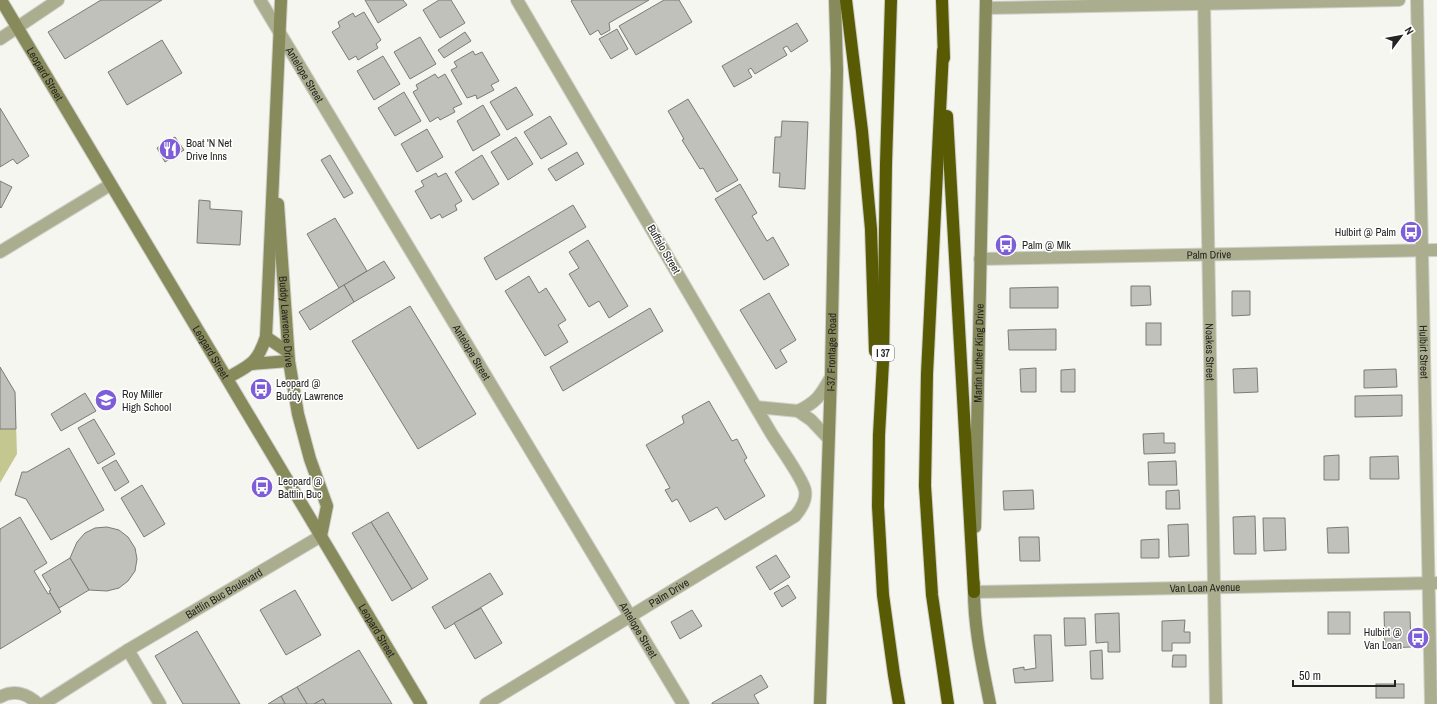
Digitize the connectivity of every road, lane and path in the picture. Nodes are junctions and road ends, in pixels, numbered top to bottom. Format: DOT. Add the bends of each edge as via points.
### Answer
graph roads {
  1 [pos="1,0"];
  2 [pos="58,0"];
  3 [pos="260,0"];
  4 [pos="281,0"];
  5 [pos="517,0"];
  6 [pos="835,0"];
  7 [pos="846,0"];
  8 [pos="891,0"];
  9 [pos="942,0"];
  10 [pos="1399,0"];
  11 [pos="1417,0"];
  12 [pos="1204,2"];
  13 [pos="986,4"];
  14 [pos="17,27"];
  15 [pos="279,31"];
  16 [pos="0,39"];
  17 [pos="943,51"];
  18 [pos="275,149"];
  19 [pos="110,185"];
  20 [pos="1422,250"];
  21 [pos="1437,250"];
  22 [pos="0,252"];
  23 [pos="1208,255"];
  24 [pos="980,259"];
  25 [pos="266,337"];
  26 [pos="288,357"];
  27 [pos="252,364"];
  28 [pos="831,377"];
  29 [pos="227,378"];
  30 [pos="756,407"];
  31 [pos="798,411"];
  32 [pos="879,435"];
  33 [pos="828,438"];
  34 [pos="805,500"];
  35 [pos="321,536"];
  36 [pos="1433,583"];
  37 [pos="1214,588"];
  38 [pos="974,592"];
  39 [pos="631,617"];
  40 [pos="128,650"];
  41 [pos="0,696"];
  42 [pos="38,704"];
  43 [pos="43,704"];
  44 [pos="160,704"];
  45 [pos="421,704"];
  46 [pos="486,704"];
  47 [pos="683,704"];
  48 [pos="820,704"];
  49 [pos="899,704"];
  50 [pos="948,704"];
  51 [pos="990,704"];
  52 [pos="1216,704"];
  53 [pos="1432,704"];
  1 -- 14 [label="main road, Leopard Street"];
  2 -- 14 [label="street"];
  3 -- 15 [label="street, Antelope Street"];
  4 -- 15 [label="main road, Buddy Lawrence Drive"];
  5 -- 30 [label="street, Buffalo Street"];
  6 -- 28 [label="main road, I-37 Frontage Road" via="837,70"];
  7 -- 32 [label="highway" via="871,229"];
  8 -- 32 [label="highway, I 37"];
  9 -- 17 [label="highway"];
  10 -- 12 [label="street"];
  11 -- 20 [label="street, Hulbirt Street"];
  12 -- 13 [label="street"];
  12 -- 23 [label="street, Noakes Street"];
  13 -- 24 [label="main road, Martin Luther King Drive"];
  14 -- 16 [label="street"];
  14 -- 19 [label="main road, Leopard Street"];
  15 -- 18 [label="main road, Buddy Lawrence Drive"];
  15 -- 39 [label="street, Antelope Street"];
  17 -- 38 [label="highway"];
  17 -- 50 [label="highway" via="927,374 925,486 932,595"];
  18 -- 25 [label="main road, Buddy Lawrence Drive"];
  18 -- 26 [label="main road, Buddy Lawrence Drive"];
  19 -- 22 [label="street"];
  19 -- 29 [label="main road, Leopard Street"];
  20 -- 21 [label="street, Palm Drive"];
  20 -- 23 [label="street, Palm Drive"];
  20 -- 36 [label="street, Hulbirt Street"];
  23 -- 24 [label="street, Palm Drive"];
  23 -- 37 [label="street, Noakes Street"];
  24 -- 38 [label="main road, Martin Luther King Drive"];
  25 -- 26 [label="main road"];
  25 -- 27 [label="main road, Buddy Lawrence Drive" via="261,352"];
  26 -- 27 [label="main road"];
  26 -- 35 [label="main road, Buddy Lawrence Drive" via="298,414 310,459 328,506"];
  27 -- 29 [label="main road, Buddy Lawrence Drive"];
  28 -- 31 [label="street" via="820,396"];
  28 -- 33 [label="main road, I-37 Frontage Road"];
  29 -- 35 [label="main road, Leopard Street"];
  30 -- 31 [label="street"];
  30 -- 34 [label="street, Buffalo Street" via="800,480 805,491"];
  31 -- 33 [label="street" via="811,420"];
  32 -- 49 [label="highway, I 37" via="878,506 883,595"];
  33 -- 48 [label="main road, I-37 Frontage Road"];
  34 -- 39 [label="street, Palm Drive" via="795,516"];
  35 -- 40 [label="street, Battlin Buc Boulevard"];
  35 -- 45 [label="main road, Leopard Street"];
  36 -- 37 [label="street, Van Loan Avenue"];
  36 -- 53 [label="street, Hulbirt Street"];
  37 -- 38 [label="street, Van Loan Avenue"];
  37 -- 52 [label="street, Noakes Street"];
  38 -- 51 [label="main road, Martin Luther King Drive" via="977,635"];
  39 -- 46 [label="street, Palm Drive"];
  39 -- 47 [label="street, Antelope Street"];
  40 -- 43 [label="street, Battlin Buc Boulevard"];
  40 -- 44 [label="street"];
  41 -- 42 [label="street" via="24,694"];
}
